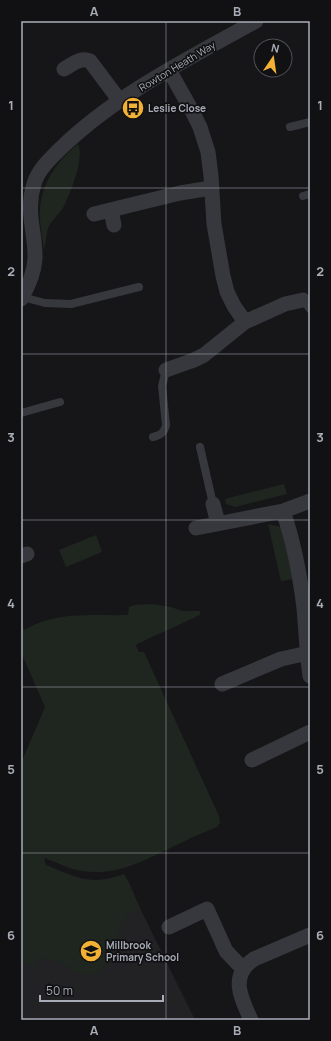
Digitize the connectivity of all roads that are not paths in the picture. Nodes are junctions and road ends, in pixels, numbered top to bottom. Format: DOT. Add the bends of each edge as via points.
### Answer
graph roads {
  1 [pos="256,21"];
  2 [pos="64,69"];
  3 [pos="169,70"];
  4 [pos="120,101"];
  5 [pos="310,122"];
  6 [pos="290,127"];
  7 [pos="211,188"];
  8 [pos="111,210"];
  9 [pos="94,214"];
  10 [pos="114,225"];
  11 [pos="139,287"];
  12 [pos="22,298"];
  13 [pos="307,304"];
  14 [pos="245,322"];
  15 [pos="166,370"];
  16 [pos="60,402"];
  17 [pos="21,413"];
  18 [pos="153,437"];
  19 [pos="200,447"];
  20 [pos="310,501"];
  21 [pos="213,504"];
  22 [pos="283,511"];
  23 [pos="218,524"];
  24 [pos="196,528"];
  25 [pos="308,653"];
  26 [pos="310,676"];
  27 [pos="222,684"];
  28 [pos="310,732"];
  29 [pos="252,760"];
  30 [pos="169,927"];
  31 [pos="310,935"];
  32 [pos="243,969"];
  33 [pos="251,1020"];
  1 -- 3 [label="street, Rowton Heath Way"];
  2 -- 4 [label="street" via="80,60 90,61"];
  3 -- 4 [label="street, Rowton Heath Way"];
  3 -- 7 [label="street" via="200,127 208,152"];
  4 -- 12 [label="street, Rowton Heath Way" via="68,142 37,176 30,210 35,261"];
  5 -- 6 [label="lane"];
  7 -- 8 [label="street"];
  7 -- 14 [label="street" via="214,224 227,292"];
  8 -- 9 [label="street"];
  8 -- 10 [label="street"];
  11 -- 12 [label="lane" via="71,304 45,303"];
  13 -- 14 [label="street" via="285,304"];
  14 -- 15 [label="street" via="204,355"];
  15 -- 18 [label="lane" via="162,386 166,425 161,434"];
  16 -- 17 [label="lane"];
  19 -- 21 [label="lane"];
  20 -- 22 [label="street"];
  21 -- 23 [label="street"];
  22 -- 23 [label="street"];
  22 -- 25 [label="street" via="299,572"];
  23 -- 24 [label="street"];
  25 -- 26 [label="street"];
  25 -- 27 [label="street" via="281,659"];
  28 -- 29 [label="street"];
  30 -- 32 [label="street" via="207,909 226,952"];
  31 -- 32 [label="street" via="254,959"];
  32 -- 33 [label="street" via="239,982 240,994"];
}
